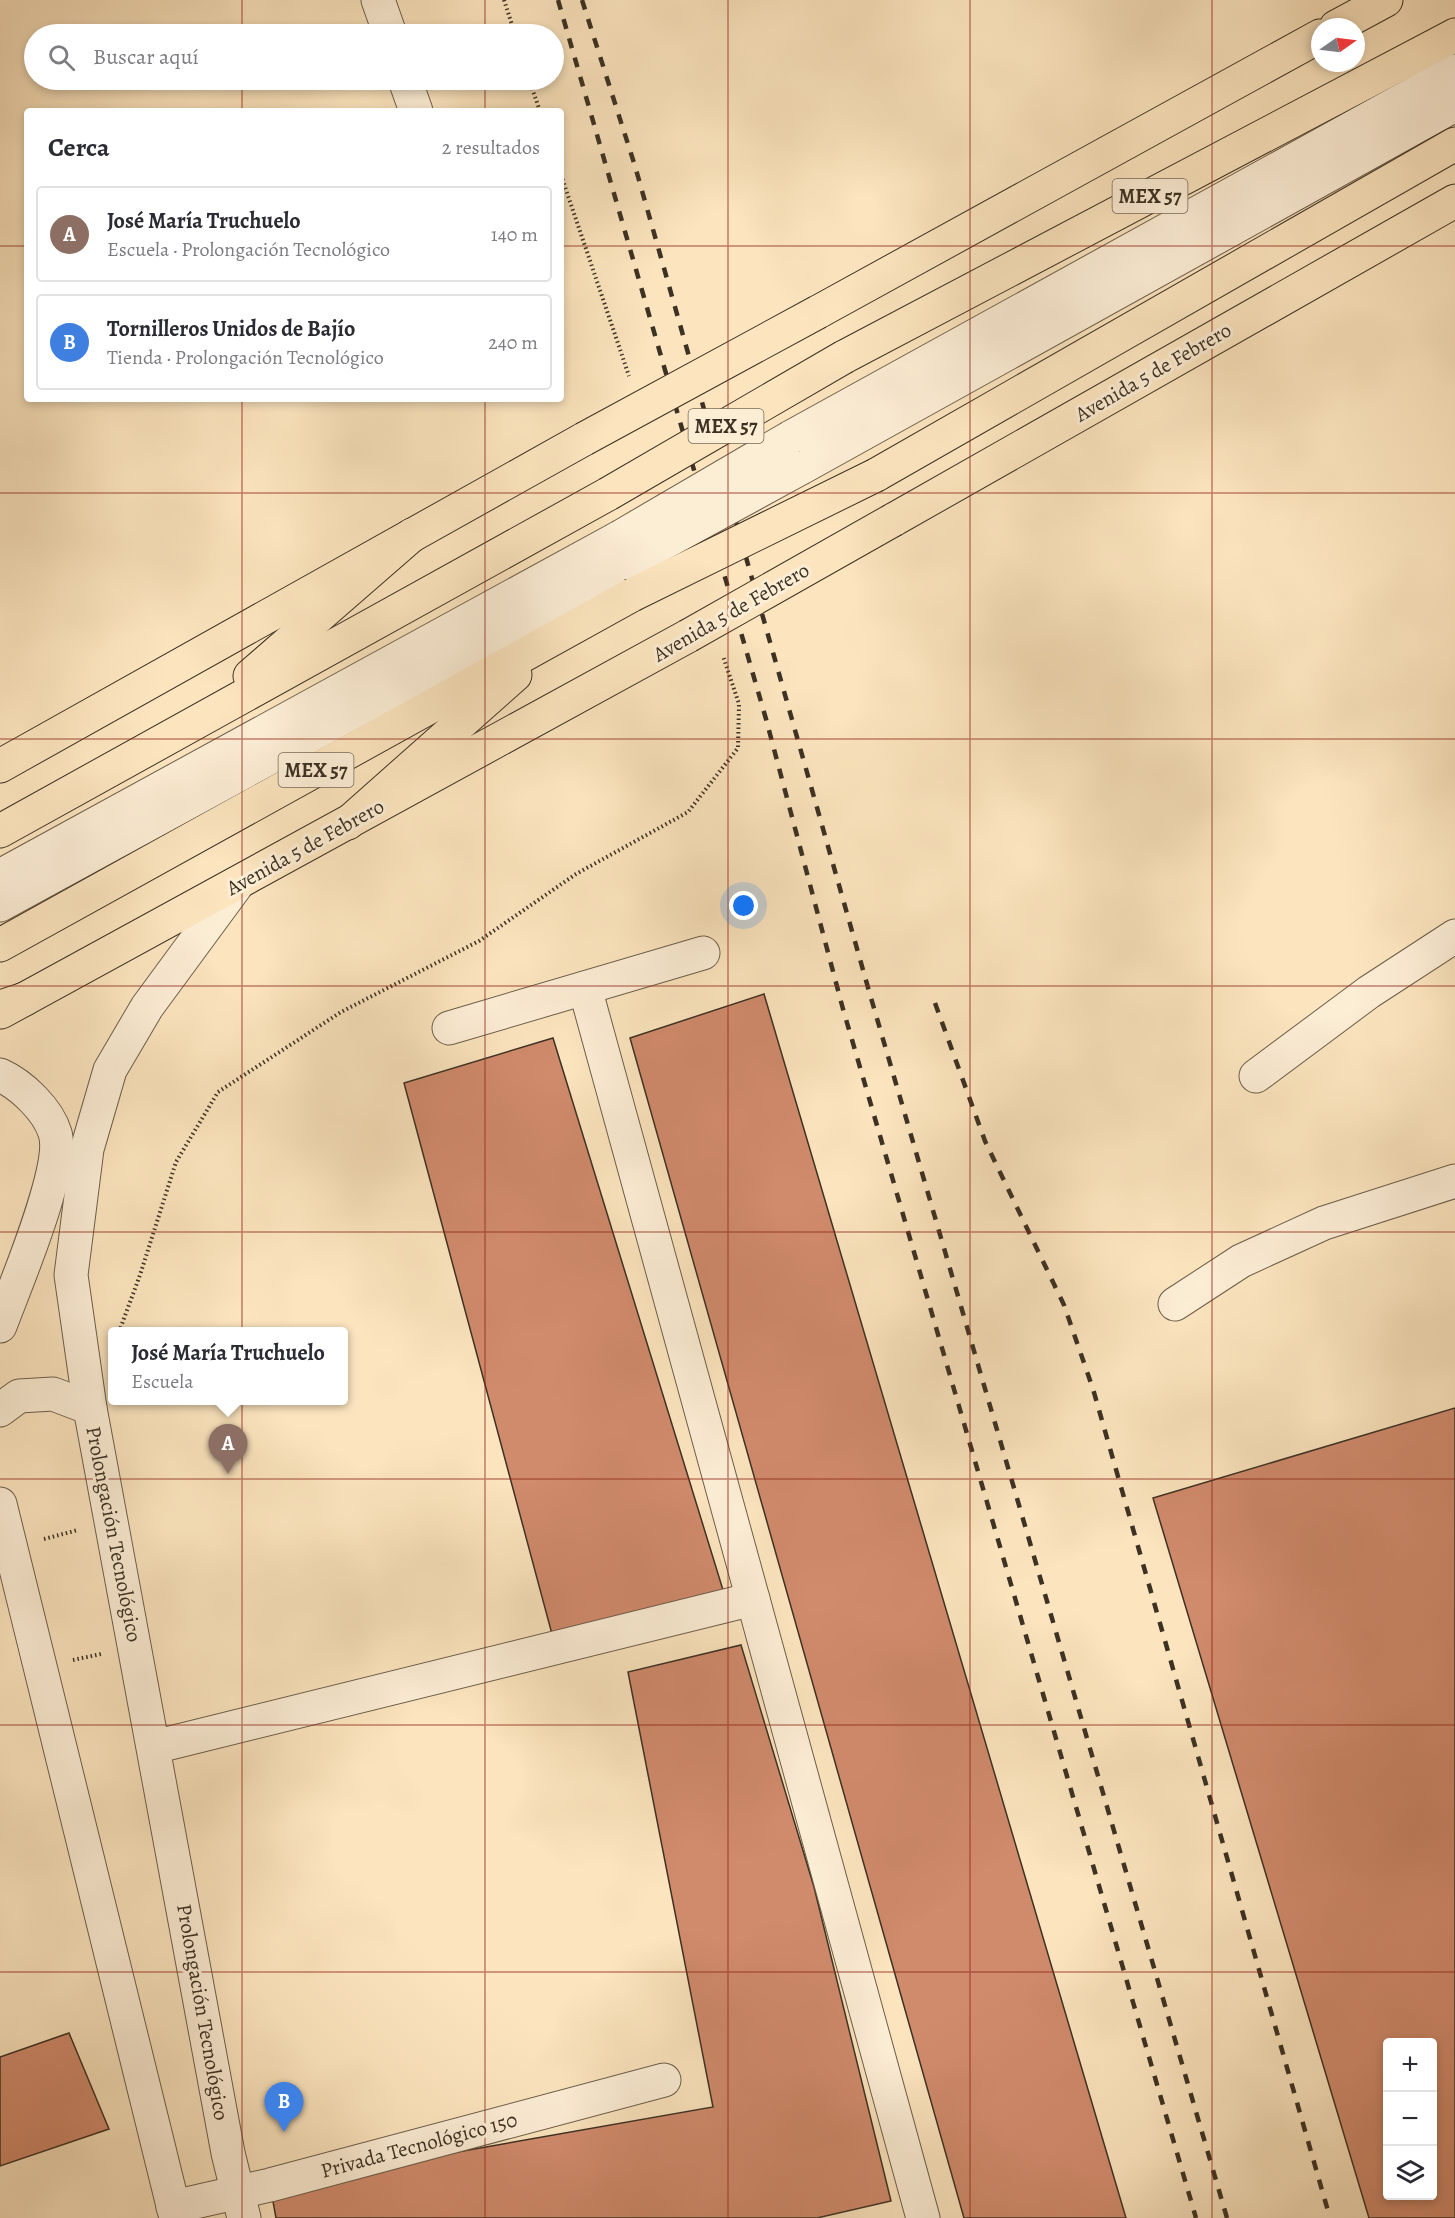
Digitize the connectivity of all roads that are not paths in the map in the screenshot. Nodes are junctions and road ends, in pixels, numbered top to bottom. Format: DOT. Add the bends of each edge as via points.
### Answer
graph roads {
  1 [pos="378,0"];
  2 [pos="1386,0"];
  3 [pos="1353,18"];
  4 [pos="386,24"];
  5 [pos="1455,35"];
  6 [pos="1311,41"];
  7 [pos="1455,71"];
  8 [pos="409,90"];
  9 [pos="1455,105"];
  10 [pos="415,108"];
  11 [pos="1455,144"];
  12 [pos="1455,201"];
  13 [pos="412,536"];
  14 [pos="626,565"];
  15 [pos="559,635"];
  16 [pos="200,720"];
  17 [pos="0,766"];
  18 [pos="348,824"];
  19 [pos="0,831"];
  20 [pos="0,876"];
  21 [pos="236,885"];
  22 [pos="0,905"];
  23 [pos="1455,936"];
  24 [pos="0,945"];
  25 [pos="703,953"];
  26 [pos="585,988"];
  27 [pos="8,1006"];
  28 [pos="449,1028"];
  29 [pos="0,1075"];
  30 [pos="1256,1076"];
  31 [pos="1455,1181"];
  32 [pos="1175,1304"];
  33 [pos="0,1326"];
  34 [pos="90,1408"];
  35 [pos="0,1410"];
  36 [pos="0,1504"];
  37 [pos="753,1599"];
  38 [pos="154,1747"];
  39 [pos="664,2080"];
  40 [pos="241,2205"];
  41 [pos="174,2213"];
  42 [pos="922,2218"];
  1 -- 4 [label="street"];
  2 -- 3 [label="main road"];
  5 -- 16 [label="main road, MEX 57, bridge" via="855,352"];
  6 -- 13 [label="main road, bridge"];
  7 -- 14 [label="street, bridge" via="791,437"];
  8 -- 10 [label="street"];
  9 -- 14 [label="street, bridge"];
  11 -- 14 [label="main road, MEX 57, bridge" via="876,475"];
  12 -- 18 [label="main road, Avenida 5 de Febrero, bridge" via="644,661"];
  13 -- 16 [label="main road"];
  13 -- 17 [label="main road"];
  14 -- 15 [label="main road, MEX 57"];
  14 -- 20 [label="street"];
  14 -- 22 [label="street"];
  15 -- 18 [label="main road"];
  15 -- 24 [label="main road, MEX 57"];
  16 -- 19 [label="main road, MEX 57"];
  18 -- 21 [label="main road, Avenida 5 de Febrero"];
  21 -- 27 [label="main road, Avenida 5 de Febrero"];
  21 -- 34 [label="street, Prolongación Tecnológico" via="147,1006 110,1070 87,1149 71,1275"];
  23 -- 30 [label="street" via="1369,992"];
  25 -- 26 [label="street"];
  26 -- 28 [label="street"];
  26 -- 37 [label="street"];
  29 -- 33 [label="street" via="40,1105 56,1135 51,1185"];
  31 -- 32 [label="street" via="1324,1223 1240,1262"];
  34 -- 35 [label="street" via="53,1394 19,1396"];
  34 -- 38 [label="street, Prolongación Tecnológico"];
  36 -- 41 [label="street"];
  37 -- 38 [label="street"];
  37 -- 42 [label="street"];
  38 -- 40 [label="street, Prolongación Tecnológico" via="228,2153"];
  39 -- 40 [label="street, Privada Tecnológico 150"];
  40 -- 41 [label="street, Privada Tecnológico 150"];
}
